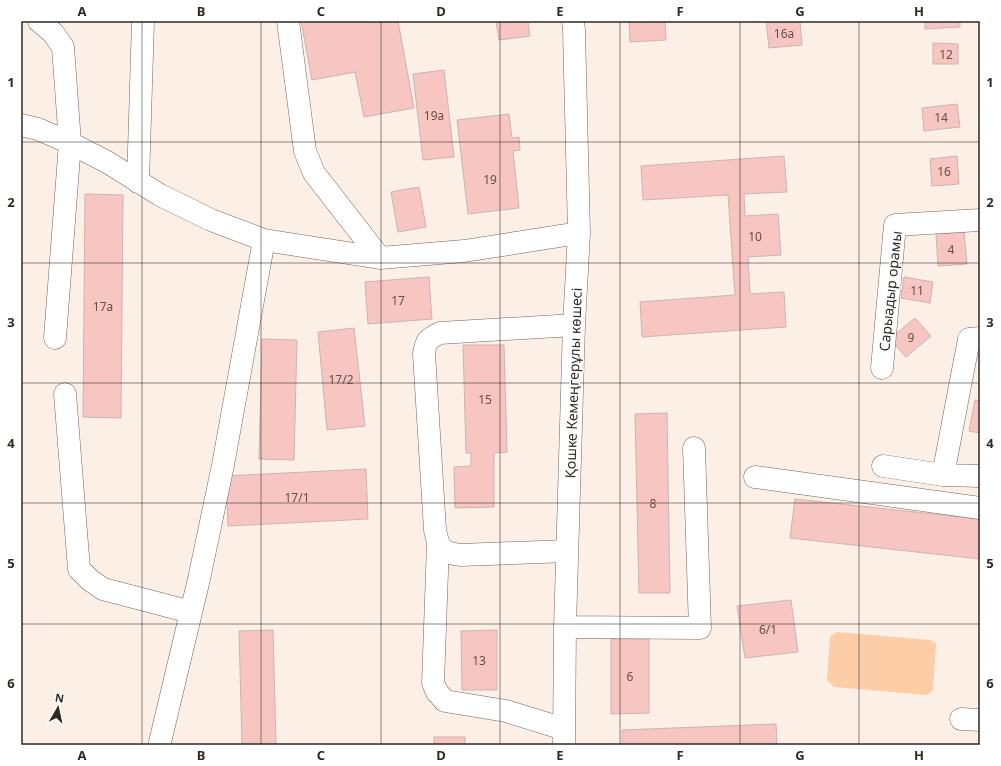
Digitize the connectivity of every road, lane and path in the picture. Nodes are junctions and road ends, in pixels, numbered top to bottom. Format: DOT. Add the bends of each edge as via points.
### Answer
graph roads {
  1 [pos="39,21"];
  2 [pos="143,21"];
  3 [pos="288,21"];
  4 [pos="573,21"];
  5 [pos="21,125"];
  6 [pos="70,143"];
  7 [pos="138,182"];
  8 [pos="980,220"];
  9 [pos="579,233"];
  10 [pos="264,240"];
  11 [pos="380,258"];
  12 [pos="574,325"];
  13 [pos="55,338"];
  14 [pos="980,338"];
  15 [pos="882,368"];
  16 [pos="65,394"];
  17 [pos="694,448"];
  18 [pos="883,466"];
  19 [pos="944,475"];
  20 [pos="980,476"];
  21 [pos="755,477"];
  22 [pos="980,508"];
  23 [pos="438,544"];
  24 [pos="567,551"];
  25 [pos="191,612"];
  26 [pos="565,627"];
  27 [pos="564,737"];
  28 [pos="160,742"];
  1 -- 6 [label="street" via="53,33 63,47"];
  2 -- 7 [label="street"];
  3 -- 11 [label="street" via="305,151 314,173"];
  4 -- 9 [label="street, Қошке Кемеңгерұлы көшесі"];
  5 -- 6 [label="street" via="38,129"];
  6 -- 7 [label="street"];
  6 -- 13 [label="street"];
  7 -- 10 [label="street" via="211,220"];
  8 -- 15 [label="street, Сарыадыр орамы" via="895,225"];
  9 -- 11 [label="street" via="464,251"];
  9 -- 12 [label="street, Қошке Кемеңгерұлы көшесі"];
  10 -- 11 [label="street"];
  10 -- 25 [label="street" via="223,464"];
  12 -- 23 [label="street" via="440,334 426,342 424,361"];
  12 -- 24 [label="street, Қошке Кемеңгерұлы көшесі"];
  14 -- 19 [label="street" via="970,339"];
  16 -- 25 [label="street" via="79,569 103,589"];
  17 -- 26 [label="street" via="700,628"];
  18 -- 19 [label="street"];
  19 -- 20 [label="street"];
  21 -- 22 [label="street"];
  23 -- 24 [label="street" via="447,553 460,555"];
  23 -- 27 [label="street" via="433,682 437,692 445,701 506,711"];
  24 -- 26 [label="street, Қошке Кемеңгерұлы көшесі"];
  25 -- 28 [label="street"];
  26 -- 27 [label="street, Қошке Кемеңгерұлы көшесі"];
}
